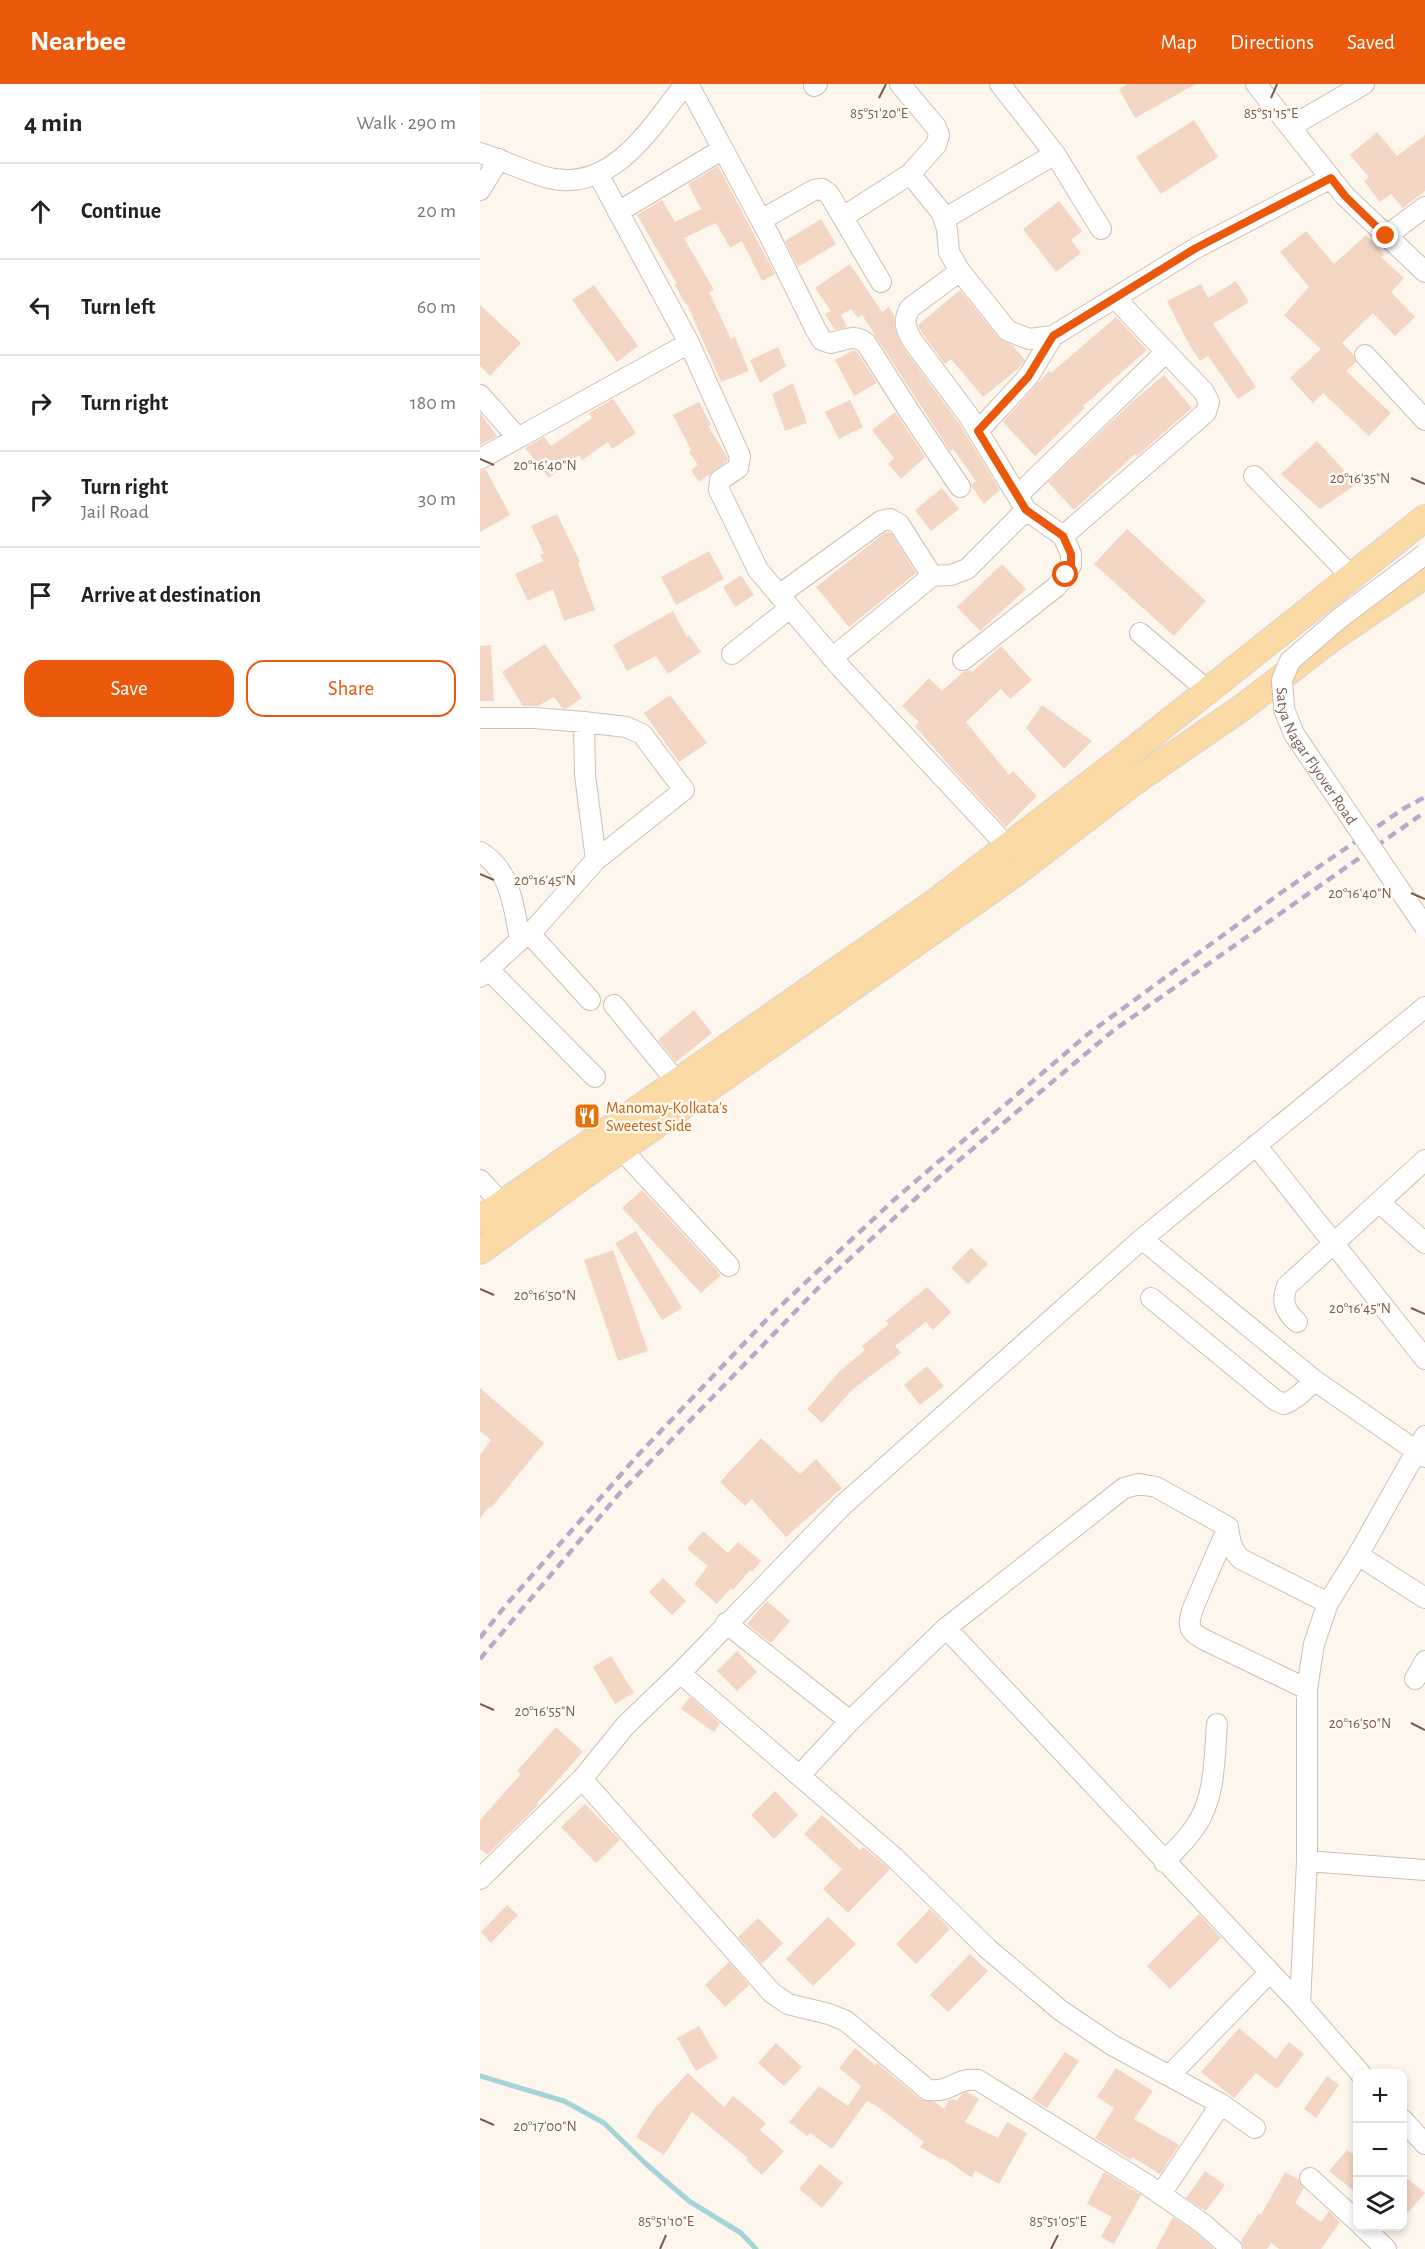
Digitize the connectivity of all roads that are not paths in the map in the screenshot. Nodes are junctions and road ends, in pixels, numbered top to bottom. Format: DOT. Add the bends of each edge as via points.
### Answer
graph roads {
  1 [pos="686,84"];
  2 [pos="900,84"];
  3 [pos="1000,84"];
  4 [pos="1256,84"];
  5 [pos="1364,84"];
  6 [pos="1290,127"];
  7 [pos="723,149"];
  8 [pos="480,153"];
  9 [pos="1055,154"];
  10 [pos="499,159"];
  11 [pos="598,174"];
  12 [pos="910,174"];
  13 [pos="1331,178"];
  14 [pos="480,190"];
  15 [pos="1425,207"];
  16 [pos="618,212"];
  17 [pos="843,217"];
  18 [pos="944,219"];
  19 [pos="761,220"];
  20 [pos="1101,229"];
  21 [pos="1386,236"];
  22 [pos="960,271"];
  23 [pos="1425,272"];
  24 [pos="881,282"];
  25 [pos="1115,298"];
  26 [pos="1053,336"];
  27 [pos="689,343"];
  28 [pos="1166,352"];
  29 [pos="1365,355"];
  30 [pos="480,395"];
  31 [pos="1425,420"];
  32 [pos="978,431"];
  33 [pos="518,438"];
  34 [pos="480,459"];
  35 [pos="1254,476"];
  36 [pos="960,487"];
  37 [pos="1022,503"];
  38 [pos="1425,518"];
  39 [pos="1063,536"];
  40 [pos="1401,537"];
  41 [pos="1425,554"];
  42 [pos="1425,567"];
  43 [pos="1425,575"];
  44 [pos="932,576"];
  45 [pos="1351,576"];
  46 [pos="785,602"];
  47 [pos="1140,633"];
  48 [pos="732,654"];
  49 [pos="832,658"];
  50 [pos="963,660"];
  51 [pos="1207,690"];
  52 [pos="480,718"];
  53 [pos="584,722"];
  54 [pos="1118,762"];
  55 [pos="1134,782"];
  56 [pos="1008,847"];
  57 [pos="480,852"];
  58 [pos="596,860"];
  59 [pos="1425,927"];
  60 [pos="525,937"];
  61 [pos="484,973"];
  62 [pos="590,1000"];
  63 [pos="614,1005"];
  64 [pos="1425,1007"];
  65 [pos="595,1077"];
  66 [pos="677,1082"];
  67 [pos="1256,1145"];
  68 [pos="622,1150"];
  69 [pos="1425,1160"];
  70 [pos="480,1180"];
  71 [pos="1379,1202"];
  72 [pos="502,1204"];
  73 [pos="480,1219"];
  74 [pos="1142,1239"];
  75 [pos="1335,1243"];
  76 [pos="1425,1243"];
  77 [pos="480,1251"];
  78 [pos="729,1266"];
  79 [pos="1151,1298"];
  80 [pos="1298,1322"];
  81 [pos="1425,1359"];
  82 [pos="1314,1380"];
  83 [pos="1422,1448"];
  84 [pos="1228,1527"];
  85 [pos="1358,1555"];
  86 [pos="1425,1598"];
  87 [pos="1328,1604"];
  88 [pos="726,1623"];
  89 [pos="946,1628"];
  90 [pos="1425,1661"];
  91 [pos="680,1673"];
  92 [pos="1415,1679"];
  93 [pos="1307,1689"];
  94 [pos="850,1721"];
  95 [pos="1217,1724"];
  96 [pos="800,1775"];
  97 [pos="582,1779"];
  98 [pos="1307,1861"];
  99 [pos="1164,1862"];
  100 [pos="1425,1870"];
  101 [pos="480,1879"];
  102 [pos="1270,1972"];
  103 [pos="1300,2004"];
  104 [pos="1357,2069"];
  105 [pos="1169,2076"];
  106 [pos="1221,2104"];
  107 [pos="1406,2123"];
  108 [pos="1255,2128"];
  109 [pos="1425,2144"];
  110 [pos="1310,2178"];
  111 [pos="1161,2194"];
  112 [pos="1353,2217"];
  113 [pos="1367,2231"];
  114 [pos="1233,2249"];
  115 [pos="1386,2249"];
  1 -- 7 [label="street"];
  1 -- 11 [label="street" via="628,153"];
  2 -- 12 [label="street" via="939,135 936,145"];
  3 -- 9 [label="street"];
  4 -- 6 [label="street"];
  5 -- 6 [label="street"];
  6 -- 13 [label="street"];
  7 -- 16 [label="street"];
  7 -- 19 [label="street"];
  8 -- 10 [label="street"];
  9 -- 18 [label="street"];
  9 -- 20 [label="street"];
  10 -- 11 [label="street" via="549,178 568,180"];
  10 -- 14 [label="street"];
  11 -- 16 [label="street"];
  12 -- 17 [label="street"];
  12 -- 18 [label="street"];
  13 -- 21 [label="street"];
  13 -- 25 [label="street" via="1196,248"];
  15 -- 21 [label="street"];
  16 -- 27 [label="street"];
  17 -- 19 [label="street" via="822,189"];
  17 -- 24 [label="street"];
  18 -- 22 [label="street" via="949,252"];
  19 -- 36 [label="street" via="822,340 830,344 860,337 866,343"];
  21 -- 23 [label="street"];
  22 -- 26 [label="street" via="1008,331 1029,339"];
  22 -- 32 [label="street" via="910,308 905,328"];
  25 -- 26 [label="street"];
  25 -- 28 [label="street"];
  26 -- 32 [label="street" via="1028,377"];
  27 -- 33 [label="street"];
  27 -- 46 [label="street" via="740,456 738,468 720,480 719,490 758,570"];
  28 -- 37 [label="street"];
  28 -- 39 [label="street" via="1204,392 1209,402 1206,412"];
  29 -- 31 [label="street"];
  30 -- 33 [label="street"];
  32 -- 37 [label="street"];
  33 -- 34 [label="street"];
  35 -- 45 [label="street"];
  37 -- 39 [label="street"];
  37 -- 44 [label="street" via="968,569"];
  38 -- 40 [label="main road"];
  39 -- 50 [label="street" via="1071,554 1066,575"];
  40 -- 42 [label="main road"];
  40 -- 45 [label="main road"];
  41 -- 59 [label="street, Satya Nagar Flyover Road, bridge" via="1290,661 1282,680 1284,709 1294,734"];
  43 -- 55 [label="main road"];
  44 -- 46 [label="street" via="899,524 890,519 881,521"];
  44 -- 49 [label="street"];
  45 -- 51 [label="main road"];
  46 -- 48 [label="street"];
  46 -- 49 [label="street"];
  47 -- 51 [label="street"];
  49 -- 56 [label="street"];
  51 -- 54 [label="main road"];
  52 -- 53 [label="street"];
  53 -- 58 [label="street" via="585,775"];
  53 -- 58 [label="street" via="626,727 642,734 684,790"];
  54 -- 55 [label="main road"];
  54 -- 56 [label="main road"];
  55 -- 68 [label="main road" via="1008,879"];
  56 -- 66 [label="main road" via="932,905"];
  57 -- 60 [label="street" via="510,886"];
  58 -- 60 [label="street"];
  60 -- 61 [label="street"];
  60 -- 62 [label="street"];
  61 -- 65 [label="street"];
  63 -- 66 [label="street"];
  64 -- 67 [label="street"];
  66 -- 72 [label="main road"];
  67 -- 74 [label="street"];
  67 -- 75 [label="street"];
  68 -- 77 [label="main road"];
  68 -- 78 [label="street"];
  69 -- 71 [label="street"];
  70 -- 72 [label="street"];
  71 -- 75 [label="street"];
  71 -- 76 [label="street"];
  72 -- 73 [label="main road"];
  74 -- 82 [label="street"];
  74 -- 88 [label="street" via="843,1505"];
  75 -- 80 [label="street" via="1287,1286 1284,1306"];
  75 -- 81 [label="street"];
  79 -- 82 [label="street" via="1275,1400 1284,1404 1291,1401"];
  82 -- 83 [label="street"];
  83 -- 85 [label="street"];
  84 -- 87 [label="street" via="1234,1553 1241,1559"];
  84 -- 89 [label="street" via="1156,1487 1139,1484 1124,1488"];
  84 -- 93 [label="street" via="1193,1608 1190,1628 1207,1641"];
  85 -- 86 [label="street"];
  85 -- 87 [label="street"];
  87 -- 93 [label="street" via="1312,1653"];
  88 -- 91 [label="street"];
  88 -- 94 [label="street"];
  89 -- 94 [label="street"];
  89 -- 99 [label="street"];
  90 -- 92 [label="street"];
  91 -- 96 [label="street"];
  91 -- 97 [label="street" via="626,1725"];
  93 -- 98 [label="street"];
  94 -- 96 [label="street"];
  95 -- 99 [label="street" via="1212,1785 1206,1807 1195,1827"];
  96 -- 105 [label="street" via="1060,2010 1112,2045"];
  97 -- 101 [label="street"];
  97 -- 111 [label="street" via="772,1993 788,2004 846,2021 928,2090 947,2089 967,2079 978,2080"];
  98 -- 100 [label="street"];
  98 -- 103 [label="street"];
  99 -- 102 [label="street"];
  102 -- 103 [label="street"];
  102 -- 105 [label="street"];
  103 -- 104 [label="street"];
  105 -- 106 [label="street"];
  106 -- 108 [label="street"];
  106 -- 111 [label="street"];
  107 -- 109 [label="street"];
  110 -- 112 [label="street"];
  111 -- 114 [label="street"];
  113 -- 115 [label="street"];
}
